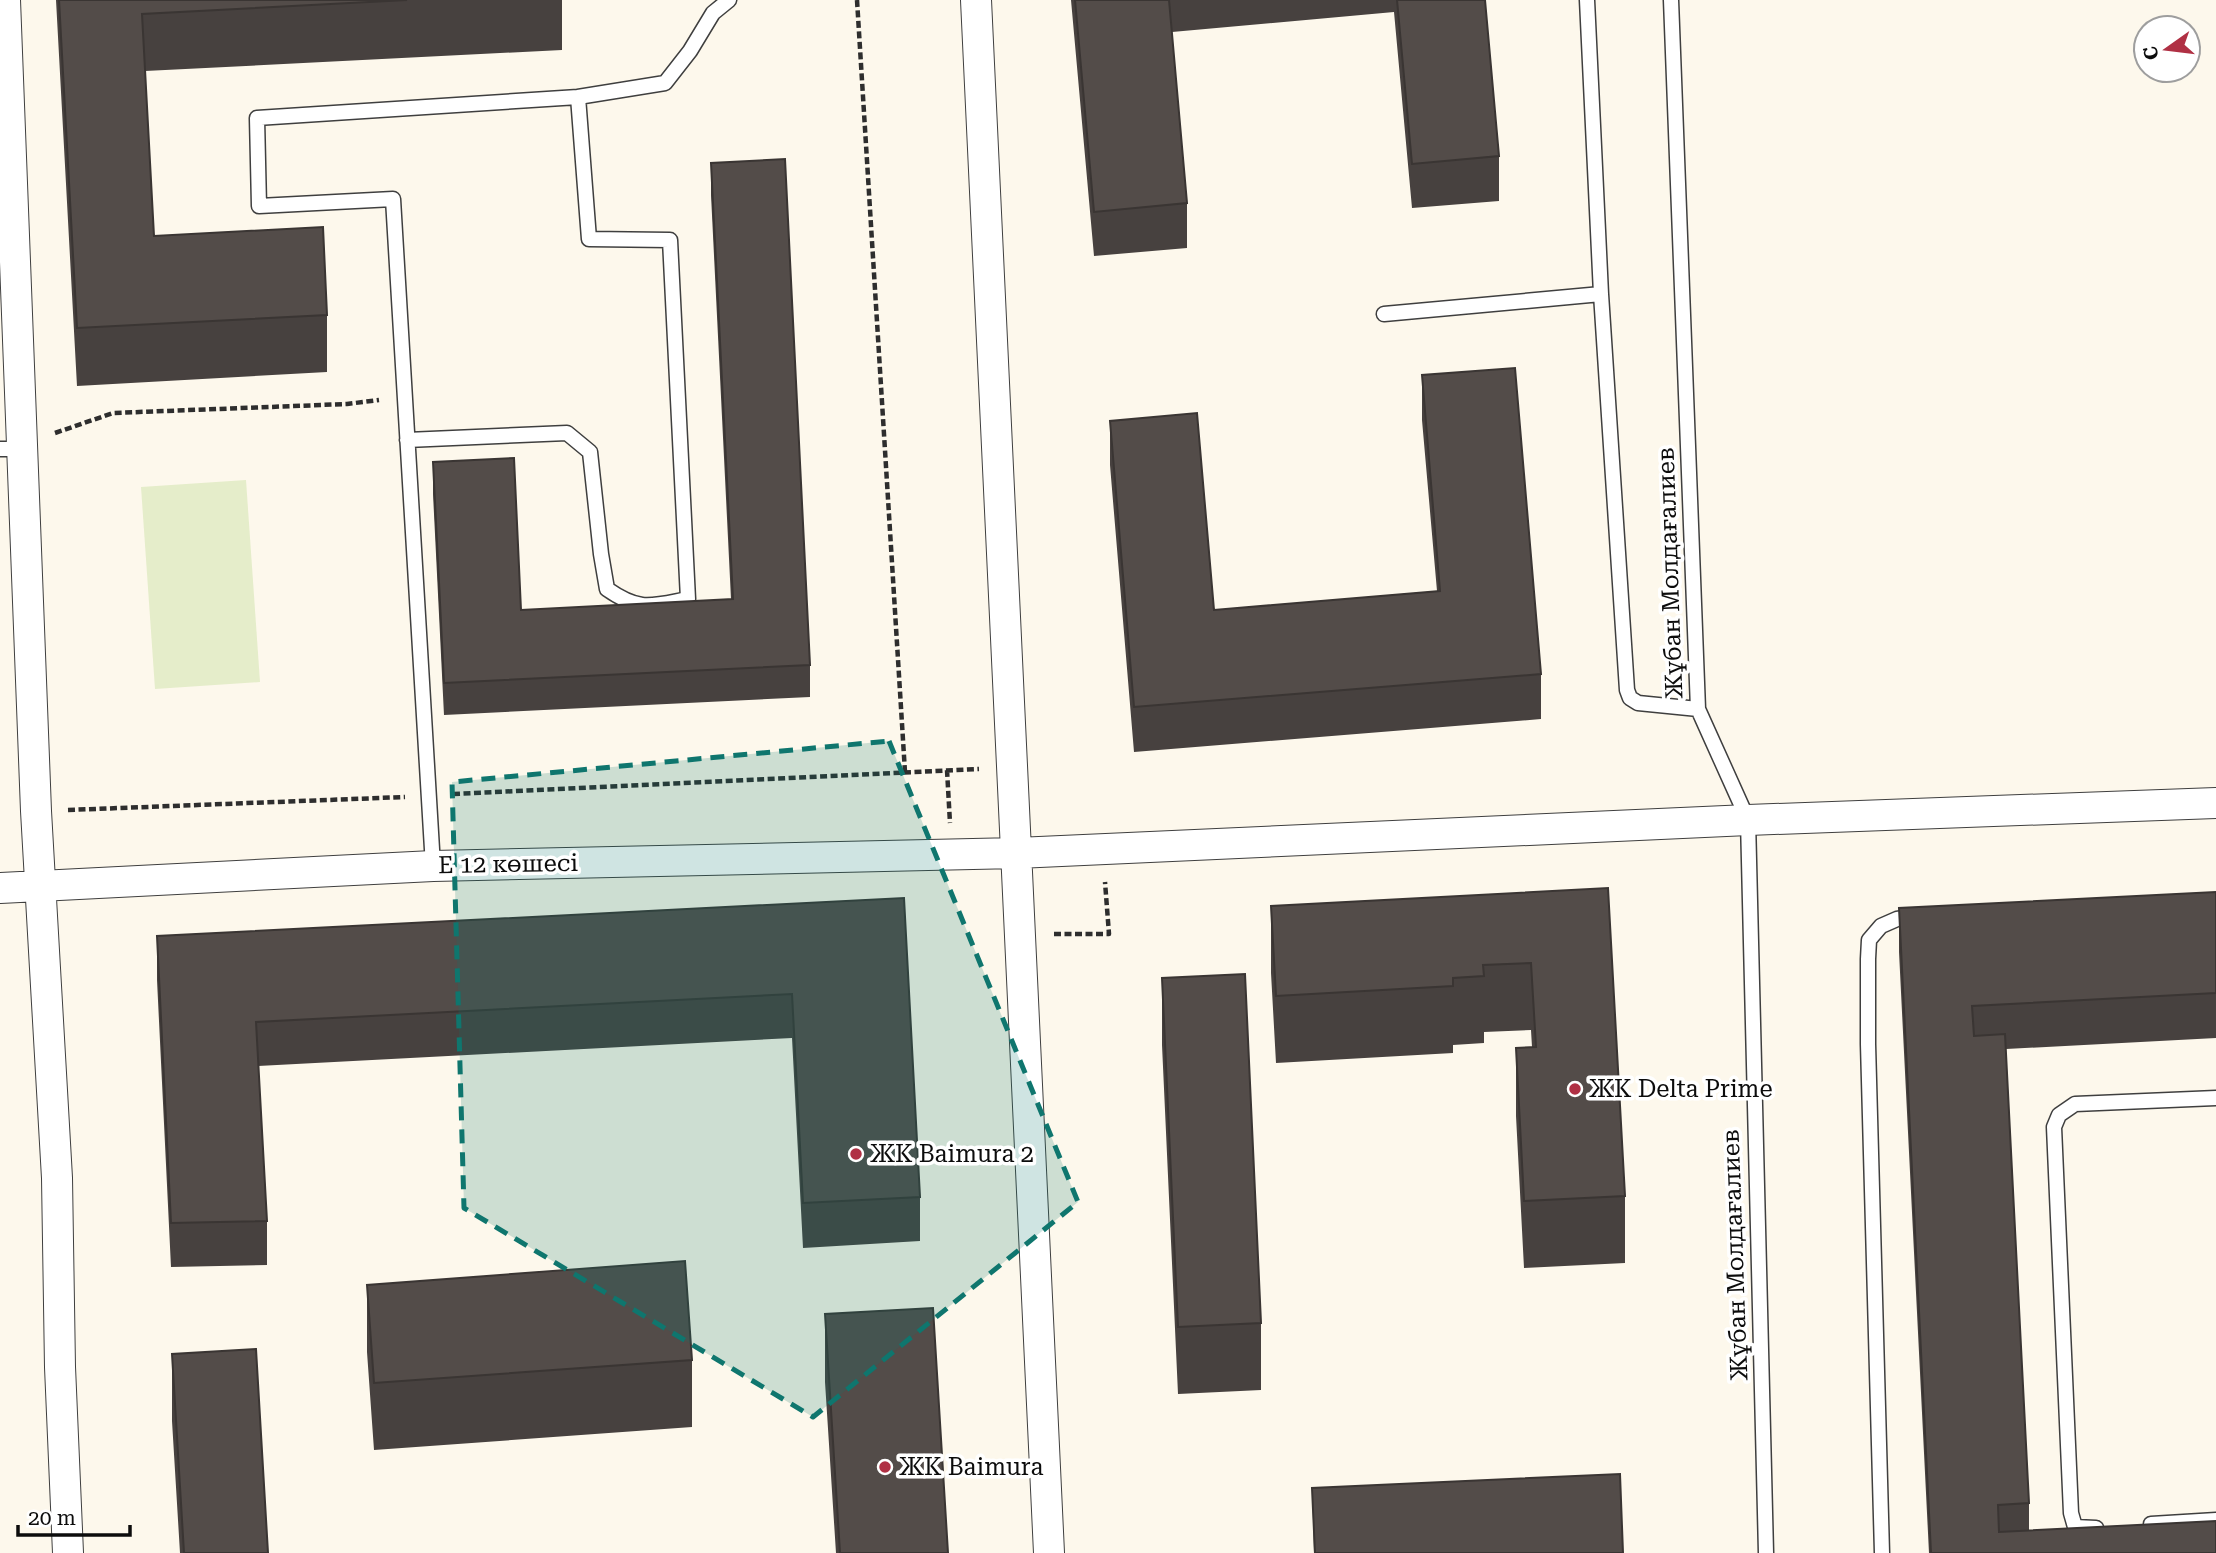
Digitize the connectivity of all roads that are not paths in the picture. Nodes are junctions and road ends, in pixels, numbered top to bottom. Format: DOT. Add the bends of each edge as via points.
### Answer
graph roads {
  1 [pos="5,0"];
  2 [pos="729,0"];
  3 [pos="976,0"];
  4 [pos="1587,0"];
  5 [pos="1671,0"];
  6 [pos="578,97"];
  7 [pos="1601,294"];
  8 [pos="1384,314"];
  9 [pos="407,440"];
  10 [pos="11,449"];
  11 [pos="1698,709"];
  12 [pos="2216,803"];
  13 [pos="1748,820"];
  14 [pos="1017,853"];
  15 [pos="433,866"];
  16 [pos="39,886"];
  17 [pos="0,888"];
  18 [pos="1927,915"];
  19 [pos="2216,1098"];
  20 [pos="2216,1520"];
  21 [pos="2140,1525"];
  22 [pos="2114,1527"];
  23 [pos="68,1553"];
  24 [pos="1049,1553"];
  25 [pos="1766,1553"];
  26 [pos="1882,1553"];
  1 -- 10 [label="street"];
  2 -- 6 [label="lane" via="713,13 665,83"];
  3 -- 14 [label="street"];
  4 -- 7 [label="lane"];
  5 -- 11 [label="lane, Жұбан Молдағалиев"];
  6 -- 9 [label="lane" via="257,118 259,206 393,199"];
  6 -- 9 [label="lane" via="589,239 670,240 688,599 645,607 625,602 607,589 590,453 567,433"];
  7 -- 8 [label="lane"];
  7 -- 11 [label="lane" via="1627,690 1638,703"];
  9 -- 15 [label="lane"];
  10 -- 16 [label="street"];
  11 -- 13 [label="lane, Жұбан Молдағалиев"];
  12 -- 13 [label="street, Е 12 көшесі"];
  13 -- 14 [label="street, Е 12 көшесі"];
  13 -- 25 [label="lane, Жұбан Молдағалиев"];
  14 -- 15 [label="street, Е 12 көшесі"];
  14 -- 24 [label="street"];
  15 -- 16 [label="street, Е 12 көшесі"];
  16 -- 17 [label="street, Е 12 көшесі"];
  16 -- 23 [label="street" via="57,1178"];
  18 -- 26 [label="lane" via="1881,926 1870,940 1868,959"];
  19 -- 22 [label="lane" via="2075,1104 2059,1115 2054,1127 2071,1513 2075,1527"];
  20 -- 21 [label="lane"];
}
